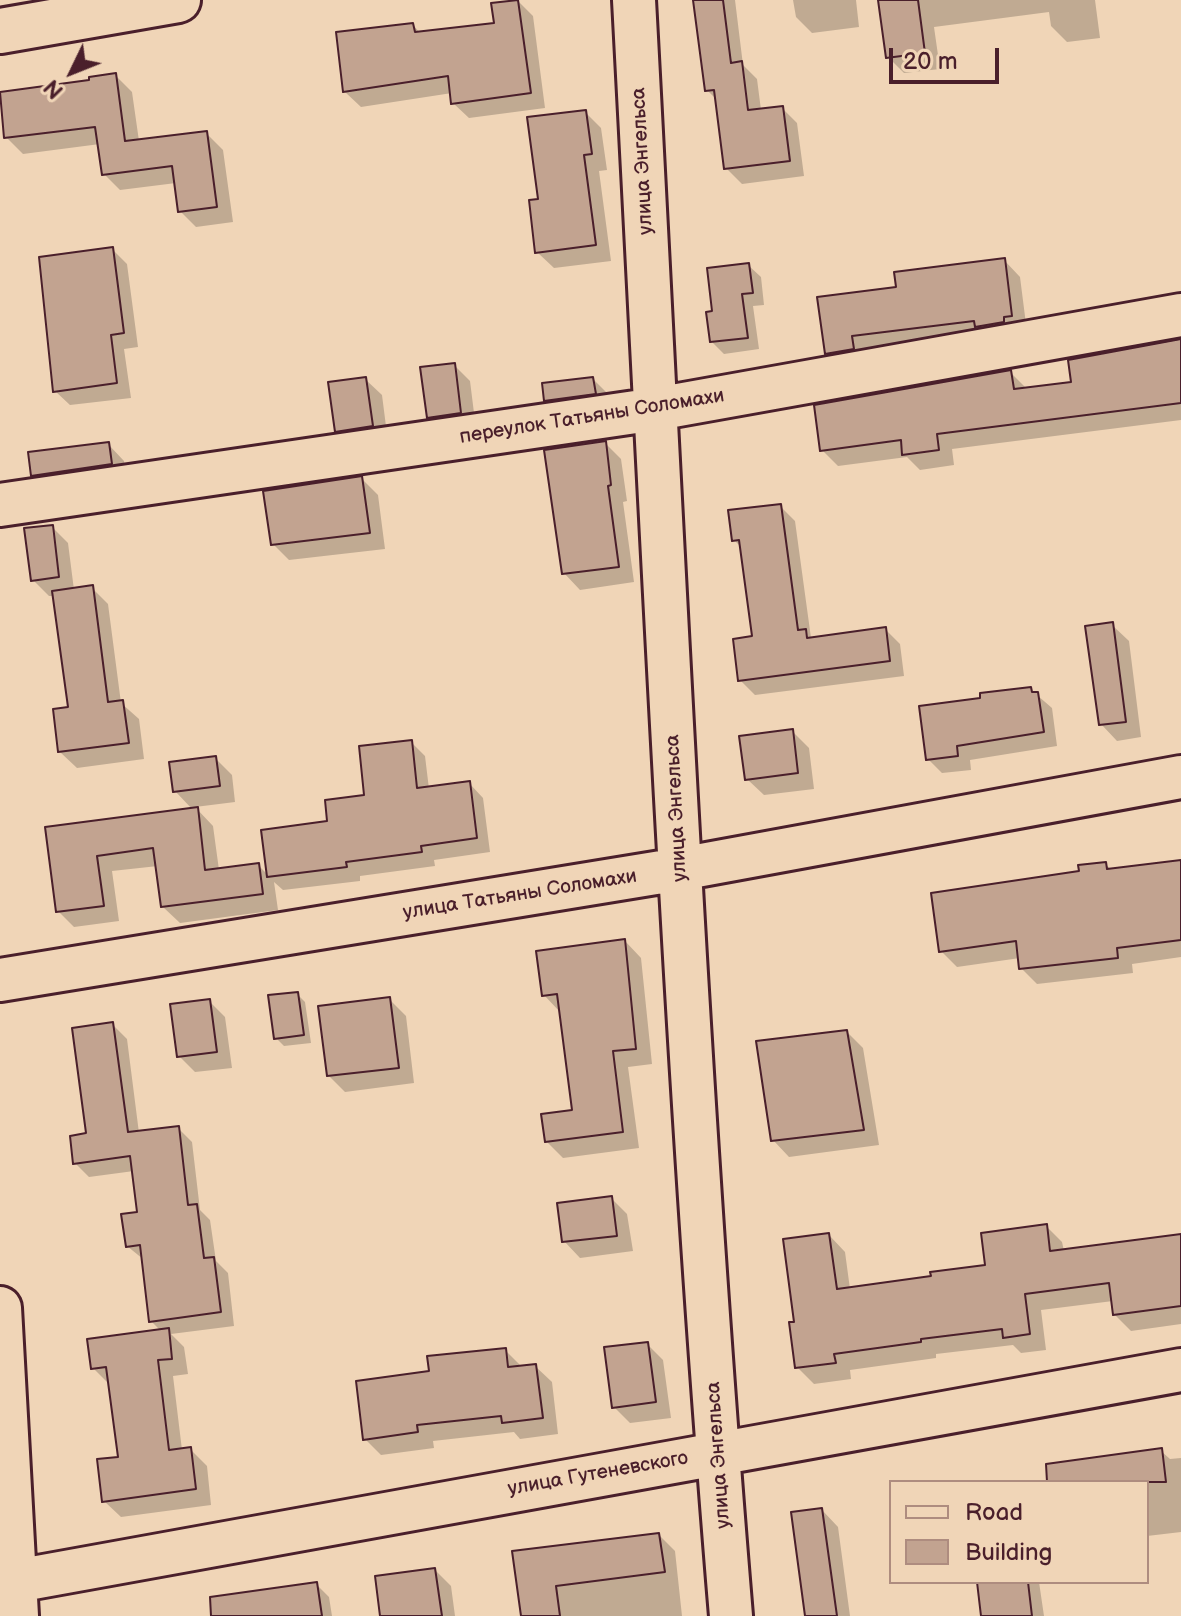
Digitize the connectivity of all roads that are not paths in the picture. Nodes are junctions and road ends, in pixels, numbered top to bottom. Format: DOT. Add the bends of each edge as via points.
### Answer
graph roads {
  1 [pos="178,0"];
  2 [pos="634,0"];
  3 [pos="0,31"];
  4 [pos="1181,315"];
  5 [pos="656,409"];
  6 [pos="0,505"];
  7 [pos="1181,777"];
  8 [pos="680,869"];
  9 [pos="0,980"];
  10 [pos="0,1308"];
  11 [pos="1181,1370"];
  12 [pos="718,1452"];
  13 [pos="17,1598"];
  14 [pos="731,1616"];
  1 -- 3 [label="street"];
  2 -- 5 [label="street, улица Энгельса"];
  4 -- 5 [label="street, переулок Татьяны Соломахи"];
  5 -- 6 [label="street, переулок Татьяны Соломахи"];
  5 -- 8 [label="street, улица Энгельса"];
  7 -- 8 [label="street, улица Татьяны Соломахи"];
  8 -- 9 [label="street, улица Татьяны Соломахи"];
  8 -- 12 [label="street, улица Энгельса"];
  10 -- 13 [label="street"];
  11 -- 12 [label="street, улица Гутеневского"];
  12 -- 13 [label="street, улица Гутеневского"];
  12 -- 14 [label="street, улица Энгельса"];
}
